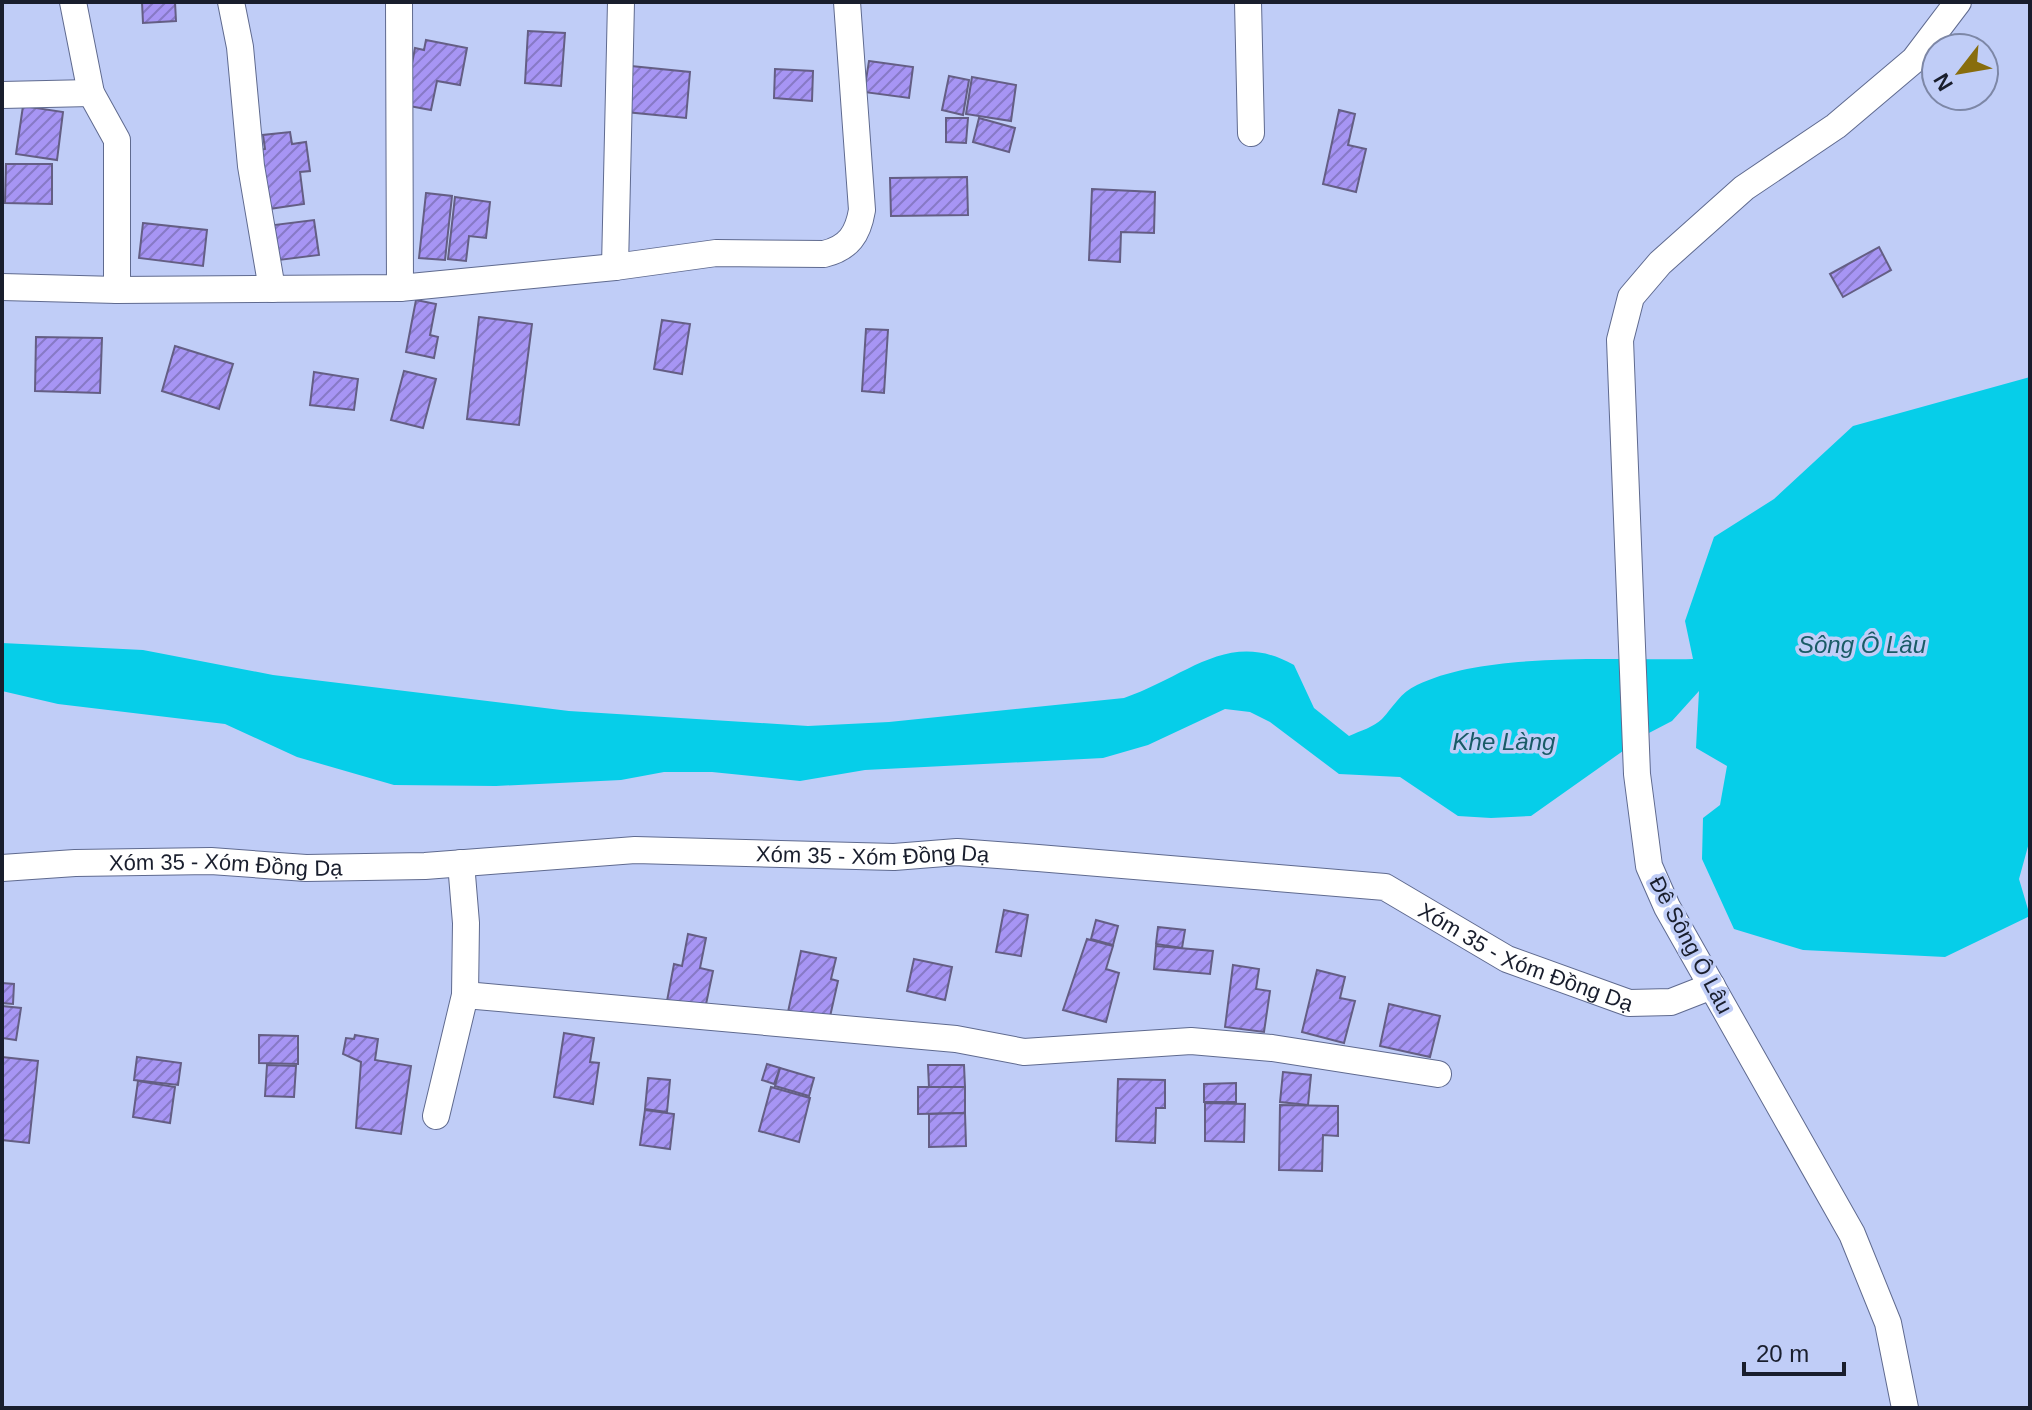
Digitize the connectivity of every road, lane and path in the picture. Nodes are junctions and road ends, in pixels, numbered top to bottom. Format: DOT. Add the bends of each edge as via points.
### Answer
graph roads {
  1 [pos="73,2"];
  2 [pos="231,2"];
  3 [pos="399,2"];
  4 [pos="621,2"];
  5 [pos="847,2"];
  6 [pos="1248,2"];
  7 [pos="1958,2"];
  8 [pos="91,93"];
  9 [pos="2,95"];
  10 [pos="1251,133"];
  11 [pos="615,267"];
  12 [pos="2,287"];
  13 [pos="400,288"];
  14 [pos="272,289"];
  15 [pos="117,290"];
  16 [pos="461,863"];
  17 [pos="2,868"];
  18 [pos="1712,986"];
  19 [pos="465,995"];
  20 [pos="1438,1074"];
  21 [pos="436,1116"];
  22 [pos="1905,1408"];
  1 -- 8 [label="street"];
  2 -- 14 [label="street"];
  3 -- 13 [label="street"];
  4 -- 11 [label="street"];
  5 -- 11 [label="street" via="862,210 850,242 824,254 728,252"];
  6 -- 10 [label="street"];
  7 -- 18 [label="street, Đê Sông Ô Lâu" via="1914,60 1836,126 1744,188 1660,263 1631,297 1620,340 1637,774 1649,866"];
  8 -- 9 [label="street"];
  8 -- 15 [label="street" via="113,131 118,152"];
  11 -- 13 [label="street"];
  12 -- 15 [label="street"];
  13 -- 14 [label="street"];
  14 -- 15 [label="street"];
  16 -- 17 [label="street, Xóm 35 - Xóm Đồng Dạ" via="306,868 211,861"];
  16 -- 18 [label="street, Xóm 35 - Xóm Đồng Dạ" via="635,850 894,857 957,852 1385,887 1507,959 1629,1003 1671,1002"];
  16 -- 19 [label="street"];
  18 -- 22 [label="street, Đê Sông Ô Lâu" via="1852,1234 1888,1323"];
  19 -- 20 [label="street" via="956,1039 1024,1052 1191,1041"];
  19 -- 21 [label="street"];
}
